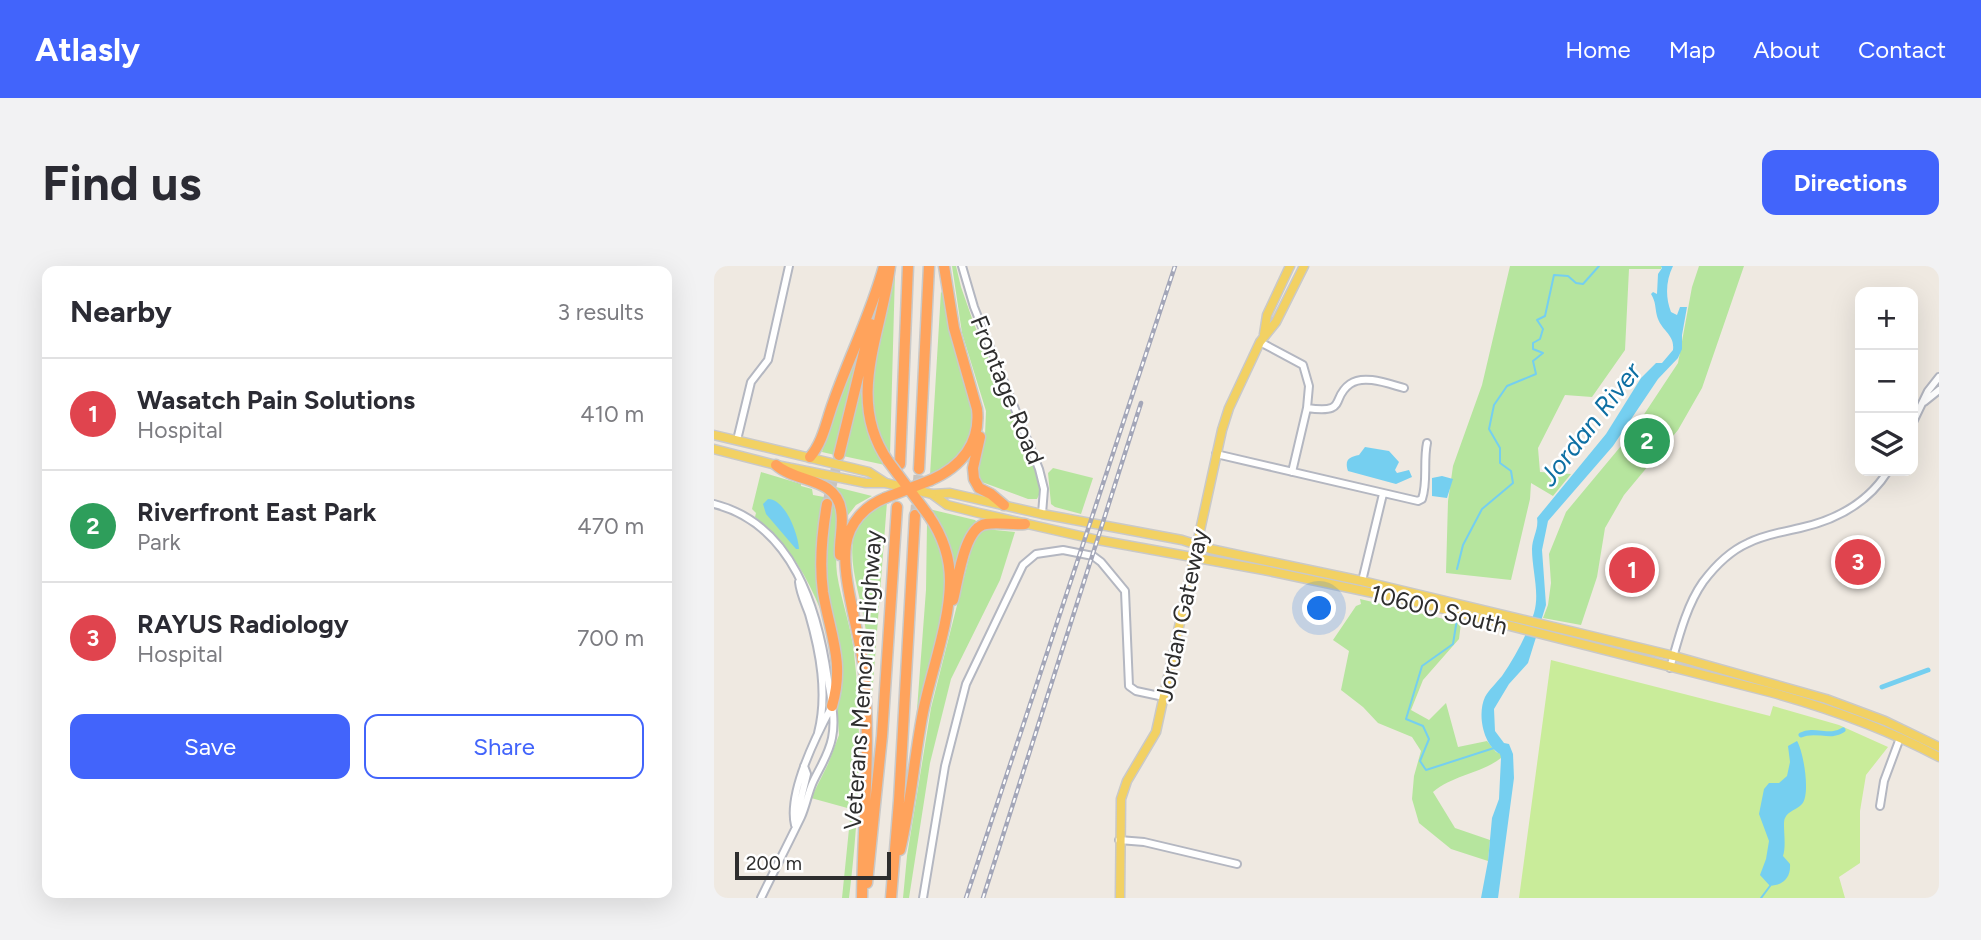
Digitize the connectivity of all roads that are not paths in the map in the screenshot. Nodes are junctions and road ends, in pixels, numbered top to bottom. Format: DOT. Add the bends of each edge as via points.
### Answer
graph roads {
  1 [pos="789,266"];
  2 [pos="884,266"];
  3 [pos="890,266"];
  4 [pos="908,266"];
  5 [pos="929,266"];
  6 [pos="944,266"];
  7 [pos="962,266"];
  8 [pos="1290,266"];
  9 [pos="1304,266"];
  10 [pos="879,286"];
  11 [pos="1262,338"];
  12 [pos="1939,377"];
  13 [pos="972,387"];
  14 [pos="1404,388"];
  15 [pos="1939,390"];
  16 [pos="1924,402"];
  17 [pos="1307,408"];
  18 [pos="1918,413"];
  19 [pos="714,435"];
  20 [pos="737,440"];
  21 [pos="1427,443"];
  22 [pos="714,449"];
  23 [pos="1216,454"];
  24 [pos="839,455"];
  25 [pos="810,457"];
  26 [pos="900,464"];
  27 [pos="776,465"];
  28 [pos="919,469"];
  29 [pos="1292,472"];
  30 [pos="1885,476"];
  31 [pos="886,482"];
  32 [pos="908,488"];
  33 [pos="932,494"];
  34 [pos="1383,494"];
  35 [pos="714,504"];
  36 [pos="827,505"];
  37 [pos="1004,505"];
  38 [pos="897,507"];
  39 [pos="1042,514"];
  40 [pos="915,515"];
  41 [pos="1025,524"];
  42 [pos="1197,545"];
  43 [pos="1195,556"];
  44 [pos="848,579"];
  45 [pos="799,580"];
  46 [pos="1362,581"];
  47 [pos="937,654"];
  48 [pos="1674,656"];
  49 [pos="1670,668"];
  50 [pos="1164,697"];
  51 [pos="832,706"];
  52 [pos="818,733"];
  53 [pos="1900,738"];
  54 [pos="1939,747"];
  55 [pos="1939,757"];
  56 [pos="1880,806"];
  57 [pos="795,825"];
  58 [pos="1119,840"];
  59 [pos="1237,864"];
  60 [pos="893,878"];
  61 [pos="761,898"];
  62 [pos="864,898"];
  63 [pos="891,898"];
  64 [pos="923,898"];
  65 [pos="1120,898"];
  1 -- 20 [label="street" via="769,355 751,382"];
  2 -- 10 [label="highway"];
  3 -- 32 [label="highway, bridge" via="866,396 873,433"];
  4 -- 26 [label="highway"];
  5 -- 28 [label="highway"];
  6 -- 13 [label="highway" via="954,328"];
  7 -- 39 [label="street, Frontage Road" via="1039,469 1044,489"];
  8 -- 11 [label="main road, Jordan Gateway" via="1267,315"];
  9 -- 11 [label="main road, Jordan Gateway" via="1276,322"];
  10 -- 24 [label="highway"];
  10 -- 25 [label="highway" via="820,444"];
  11 -- 17 [label="street" via="1303,365 1309,386"];
  11 -- 23 [label="main road, Jordan Gateway" via="1229,408"];
  12 -- 16 [label="street"];
  13 -- 32 [label="highway, bridge" via="978,416 974,441 959,463"];
  13 -- 37 [label="highway" via="982,419 973,478 979,488"];
  14 -- 17 [label="street" via="1359,381 1350,384 1333,408"];
  15 -- 16 [label="street"];
  16 -- 18 [label="street"];
  17 -- 29 [label="street"];
  19 -- 20 [label="main road, 10600 South"];
  20 -- 25 [label="main road, 10600 South"];
  21 -- 34 [label="street" via="1422,499"];
  22 -- 27 [label="main road, 10600 South"];
  23 -- 29 [label="street"];
  23 -- 42 [label="main road, Jordan Gateway"];
  25 -- 31 [label="main road, 10600 South" via="869,472"];
  27 -- 31 [label="main road, 10600 South" via="866,483"];
  27 -- 44 [label="highway" via="786,474 822,484 835,495 842,514 841,557"];
  29 -- 34 [label="street"];
  30 -- 48 [label="street" via="1860,503 1842,513 1822,523 1764,536 1731,553 1702,584"];
  31 -- 32 [label="main road, 10600 South, bridge"];
  32 -- 33 [label="main road, 10600 South, bridge"];
  32 -- 44 [label="highway, bridge" via="866,509 850,530 845,550"];
  32 -- 47 [label="highway, bridge" via="944,545 950,579"];
  33 -- 37 [label="main road, 10600 South" via="950,493"];
  33 -- 41 [label="main road, 10600 South" via="947,505"];
  34 -- 46 [label="street"];
  35 -- 45 [label="street" via="738,512 765,530"];
  36 -- 51 [label="highway" via="822,577 839,669"];
  37 -- 39 [label="main road, 10600 South"];
  38 -- 62 [label="highway, Veterans Memorial Highway" via="882,736"];
  39 -- 42 [label="main road, 10600 South"];
  40 -- 60 [label="highway, Veterans Memorial Highway"];
  41 -- 43 [label="main road, 10600 South"];
  41 -- 47 [label="highway" via="984,524 972,532"];
  42 -- 43 [label="main road, Jordan Gateway"];
  42 -- 46 [label="main road, 10600 South"];
  43 -- 49 [label="main road, 10600 South" via="1416,602"];
  43 -- 50 [label="main road, Jordan Gateway"];
  44 -- 62 [label="highway" via="865,689"];
  45 -- 51 [label="street" via="807,589 817,620"];
  45 -- 52 [label="street" via="822,682"];
  46 -- 48 [label="main road, 10600 South"];
  47 -- 60 [label="highway"];
  48 -- 49 [label="street"];
  48 -- 54 [label="main road, 10600 South" via="1826,699"];
  49 -- 53 [label="main road, 10600 South" via="1810,704"];
  50 -- 58 [label="main road, Jordan Gateway" via="1154,737 1123,793"];
  50 -- 64 [label="street" via="1129,686 1125,591 1099,560 1067,550 1031,556 966,684 945,765"];
  51 -- 52 [label="street"];
  51 -- 57 [label="street" via="830,749"];
  52 -- 57 [label="street" via="804,766"];
  53 -- 55 [label="main road, 10600 South"];
  53 -- 56 [label="street"];
  57 -- 61 [label="street"];
  58 -- 59 [label="street"];
  58 -- 65 [label="main road, Jordan Gateway"];
  60 -- 63 [label="highway, Veterans Memorial Highway"];
}
